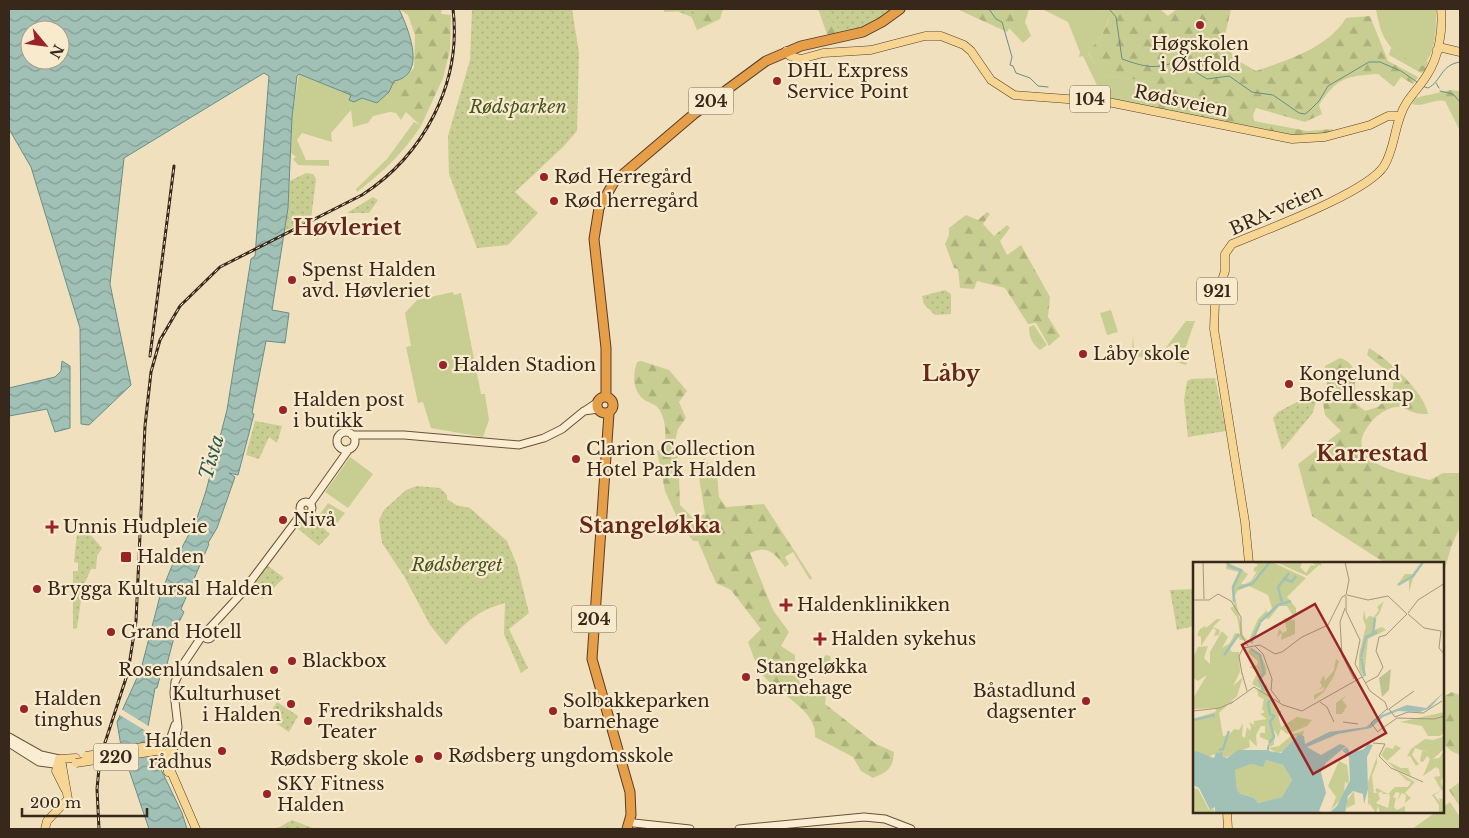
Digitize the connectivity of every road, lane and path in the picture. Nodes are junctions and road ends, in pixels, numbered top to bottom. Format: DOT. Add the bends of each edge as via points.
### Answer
graph roads {
  1 [pos="900,9"];
  2 [pos="1441,9"];
  3 [pos="790,49"];
  4 [pos="1437,50"];
  5 [pos="1459,52"];
  6 [pos="1400,116"];
  7 [pos="600,402"];
  8 [pos="609,412"];
  9 [pos="352,435"];
  10 [pos="371,435"];
  11 [pos="349,447"];
  12 [pos="1249,562"];
  13 [pos="9,737"];
  14 [pos="9,743"];
  15 [pos="168,750"];
  16 [pos="59,763"];
  17 [pos="1227,813"];
  18 [pos="629,825"];
  19 [pos="195,827"];
  20 [pos="45,828"];
  21 [pos="690,829"];
  22 [pos="739,829"];
  23 [pos="911,829"];
  24 [pos="1228,829"];
  1 -- 3 [label="highway, 204" via="863,32"];
  2 -- 4 [label="main road, BRA-veien"];
  3 -- 6 [label="main road, Rødsveien / 104" via="790,56 799,58 871,50 925,36 941,36 953,39 971,51 998,86 1013,94 1108,102 1292,139 1325,137 1388,116"];
  3 -- 7 [label="highway, 204" via="766,61 729,87 631,166 610,188 599,208 594,239 607,361"];
  4 -- 5 [label="main road" via="1442,53"];
  4 -- 6 [label="main road, BRA-veien" via="1431,69"];
  6 -- 12 [label="main road, BRA-veien / 921" via="1387,159 1374,176 1338,199 1232,244 1225,254 1225,271 1215,302 1214,329"];
  7 -- 8 [label="highway" via="604,413"];
  7 -- 8 [label="highway, 204" via="612,400 614,404"];
  7 -- 10 [label="street" via="552,435 519,445"];
  8 -- 18 [label="highway, 204" via="592,658 630,792"];
  9 -- 10 [label="street"];
  9 -- 11 [label="street"];
  9 -- 11 [label="street" via="347,432 339,436 338,443"];
  10 -- 11 [label="street"];
  11 -- 15 [label="street" via="310,504 310,512 302,513 251,582 184,662 174,686 177,720"];
  13 -- 16 [label="street"];
  14 -- 16 [label="street" via="40,762"];
  15 -- 16 [label="main road, 220, bridge" via="155,748"];
  15 -- 19 [label="main road" via="174,779"];
  16 -- 20 [label="main road" via="56,774 67,795"];
  17 -- 24 [label="main road"];
  18 -- 21 [label="street" via="635,819"];
  22 -- 23 [label="street" via="864,817 885,819"];
}
